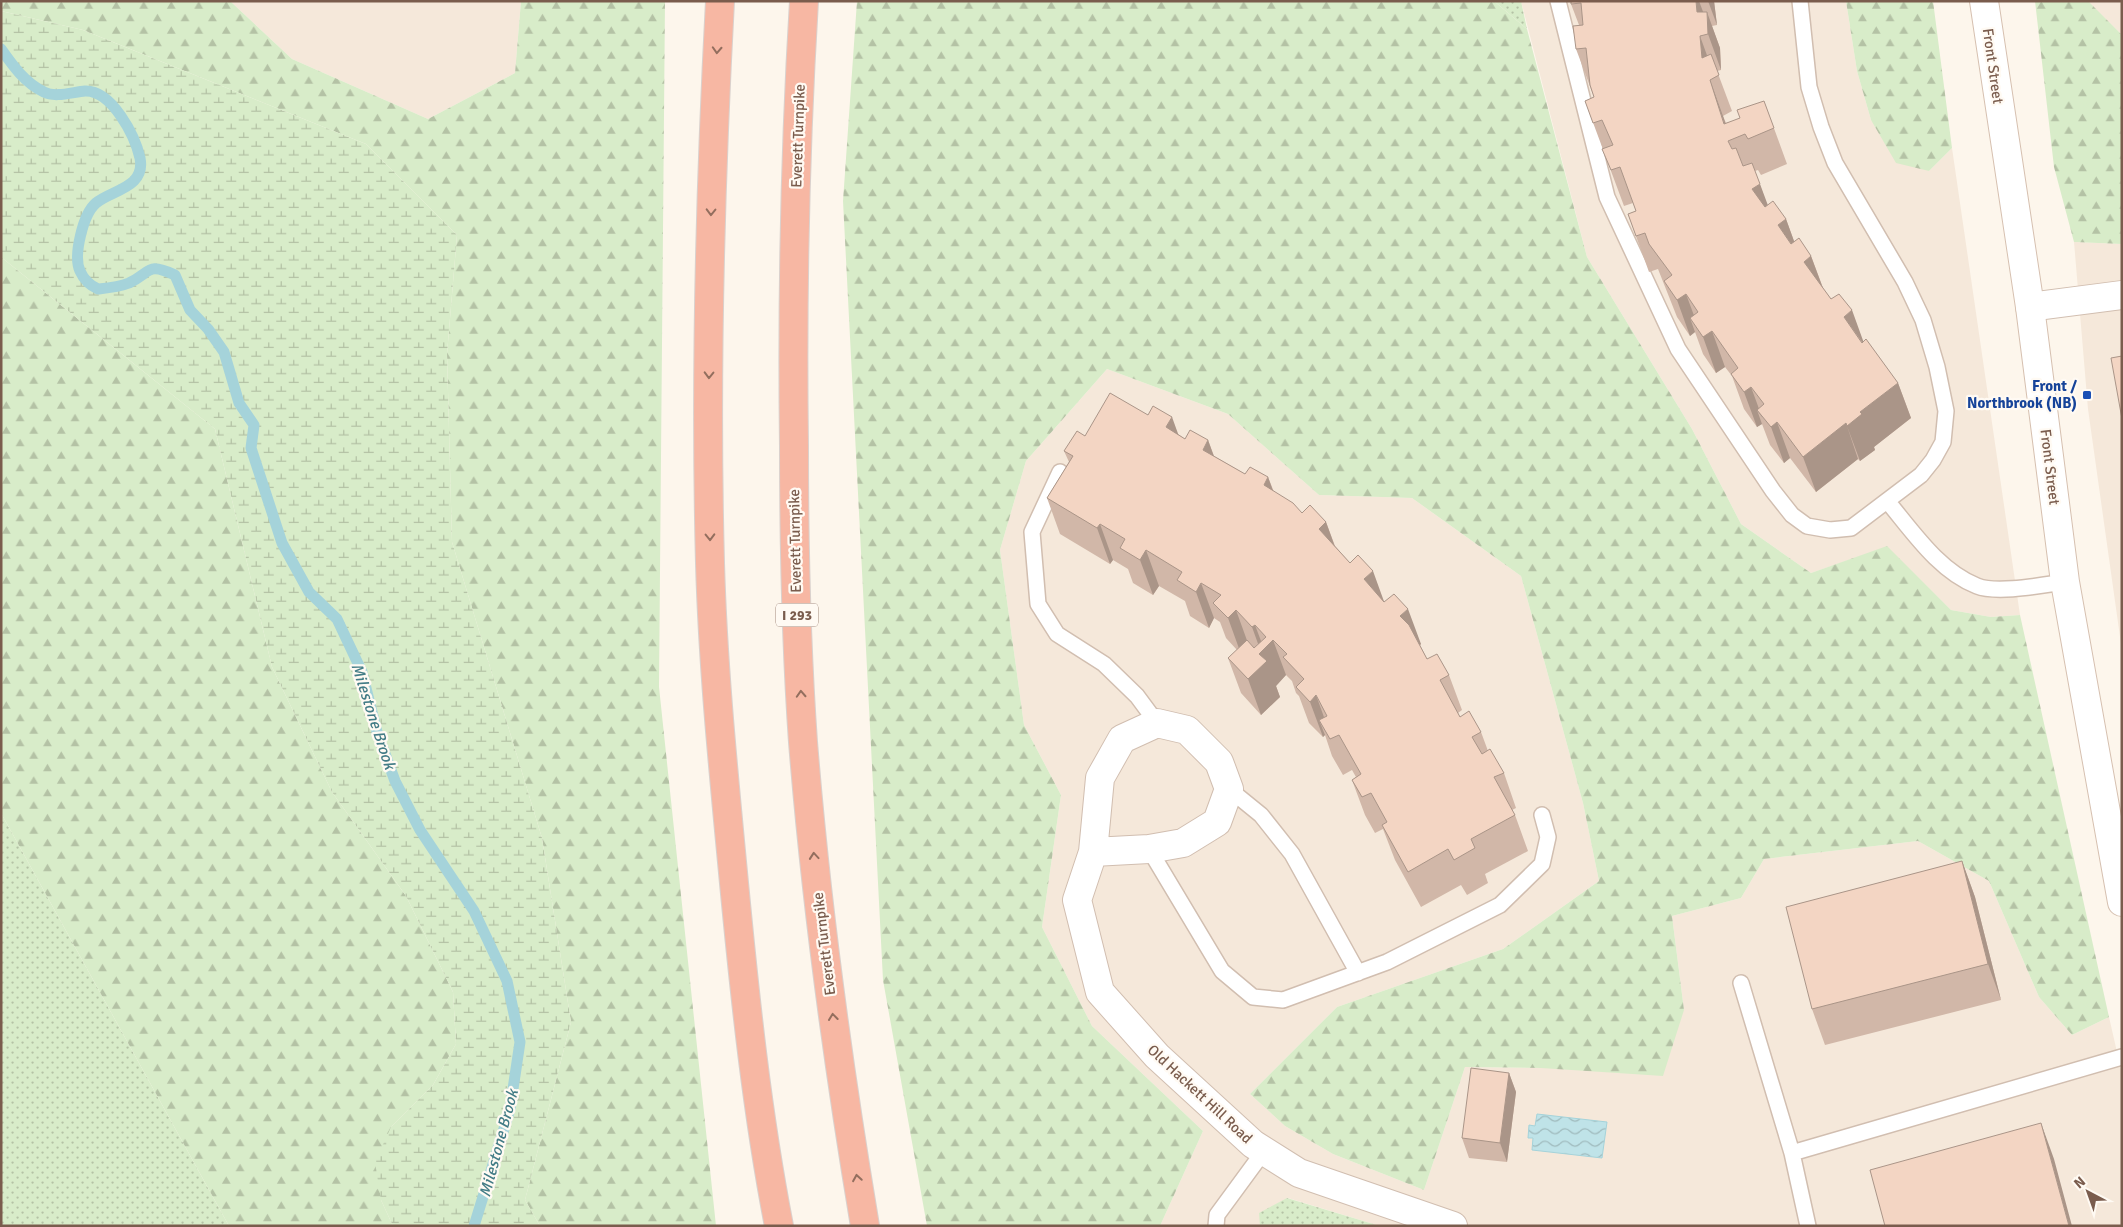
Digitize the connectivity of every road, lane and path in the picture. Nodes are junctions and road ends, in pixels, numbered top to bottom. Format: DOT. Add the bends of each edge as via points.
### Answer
graph roads {
  1 [pos="720,1"];
  2 [pos="804,1"];
  3 [pos="1558,1"];
  4 [pos="1800,1"];
  5 [pos="1984,1"];
  6 [pos="2122,295"];
  7 [pos="2030,307"];
  8 [pos="1060,472"];
  9 [pos="1888,502"];
  10 [pos="2065,582"];
  11 [pos="1157,723"];
  12 [pos="1229,789"];
  13 [pos="1542,815"];
  14 [pos="1149,849"];
  15 [pos="1093,852"];
  16 [pos="2122,902"];
  17 [pos="1358,973"];
  18 [pos="1741,983"];
  19 [pos="2122,1057"];
  20 [pos="1264,1151"];
  21 [pos="1792,1153"];
  22 [pos="779,1226"];
  23 [pos="865,1226"];
  24 [pos="1216,1226"];
  25 [pos="1453,1226"];
  26 [pos="1808,1226"];
  1 -- 22 [label="highway, one-way" via="713,127 708,389 710,564 720,741 746,1005"];
  23 -- 2 [label="highway, Everett Turnpike / I 293, one-way" via="843,1094 820,919 794,565 792,300"];
  3 -- 9 [label="lane" via="1607,197 1678,349 1773,491 1800,521 1807,526 1830,530 1851,528"];
  4 -- 9 [label="lane" via="1809,87 1821,127 1836,163 1905,282 1923,320 1946,411 1943,442 1933,460 1921,475"];
  5 -- 7 [label="street, Front Street"];
  6 -- 7 [label="street"];
  7 -- 10 [label="street, Front Street"];
  8 -- 11 [label="lane" via="1032,532 1038,604 1057,634 1104,664 1137,696"];
  9 -- 10 [label="lane" via="1931,553 1952,572 1978,587 2016,589"];
  10 -- 16 [label="street, Front Street"];
  11 -- 12 [label="street" via="1187,730 1219,762"];
  11 -- 15 [label="street, Old Hackett Hill Road" via="1122,739 1100,778"];
  12 -- 14 [label="street" via="1217,822 1182,843"];
  12 -- 17 [label="lane" via="1261,815 1292,854"];
  13 -- 17 [label="lane" via="1548,837 1542,864 1500,905 1388,962"];
  14 -- 15 [label="street"];
  14 -- 17 [label="lane" via="1222,971 1253,997 1283,1000"];
  15 -- 20 [label="street, Old Hackett Hill Road" via="1076,900 1100,992 1157,1056"];
  18 -- 21 [label="lane"];
  19 -- 21 [label="lane"];
  20 -- 24 [label="lane" via="1217,1216"];
  20 -- 25 [label="street, Old Hackett Hill Road" via="1299,1173"];
  21 -- 26 [label="lane"];
}
